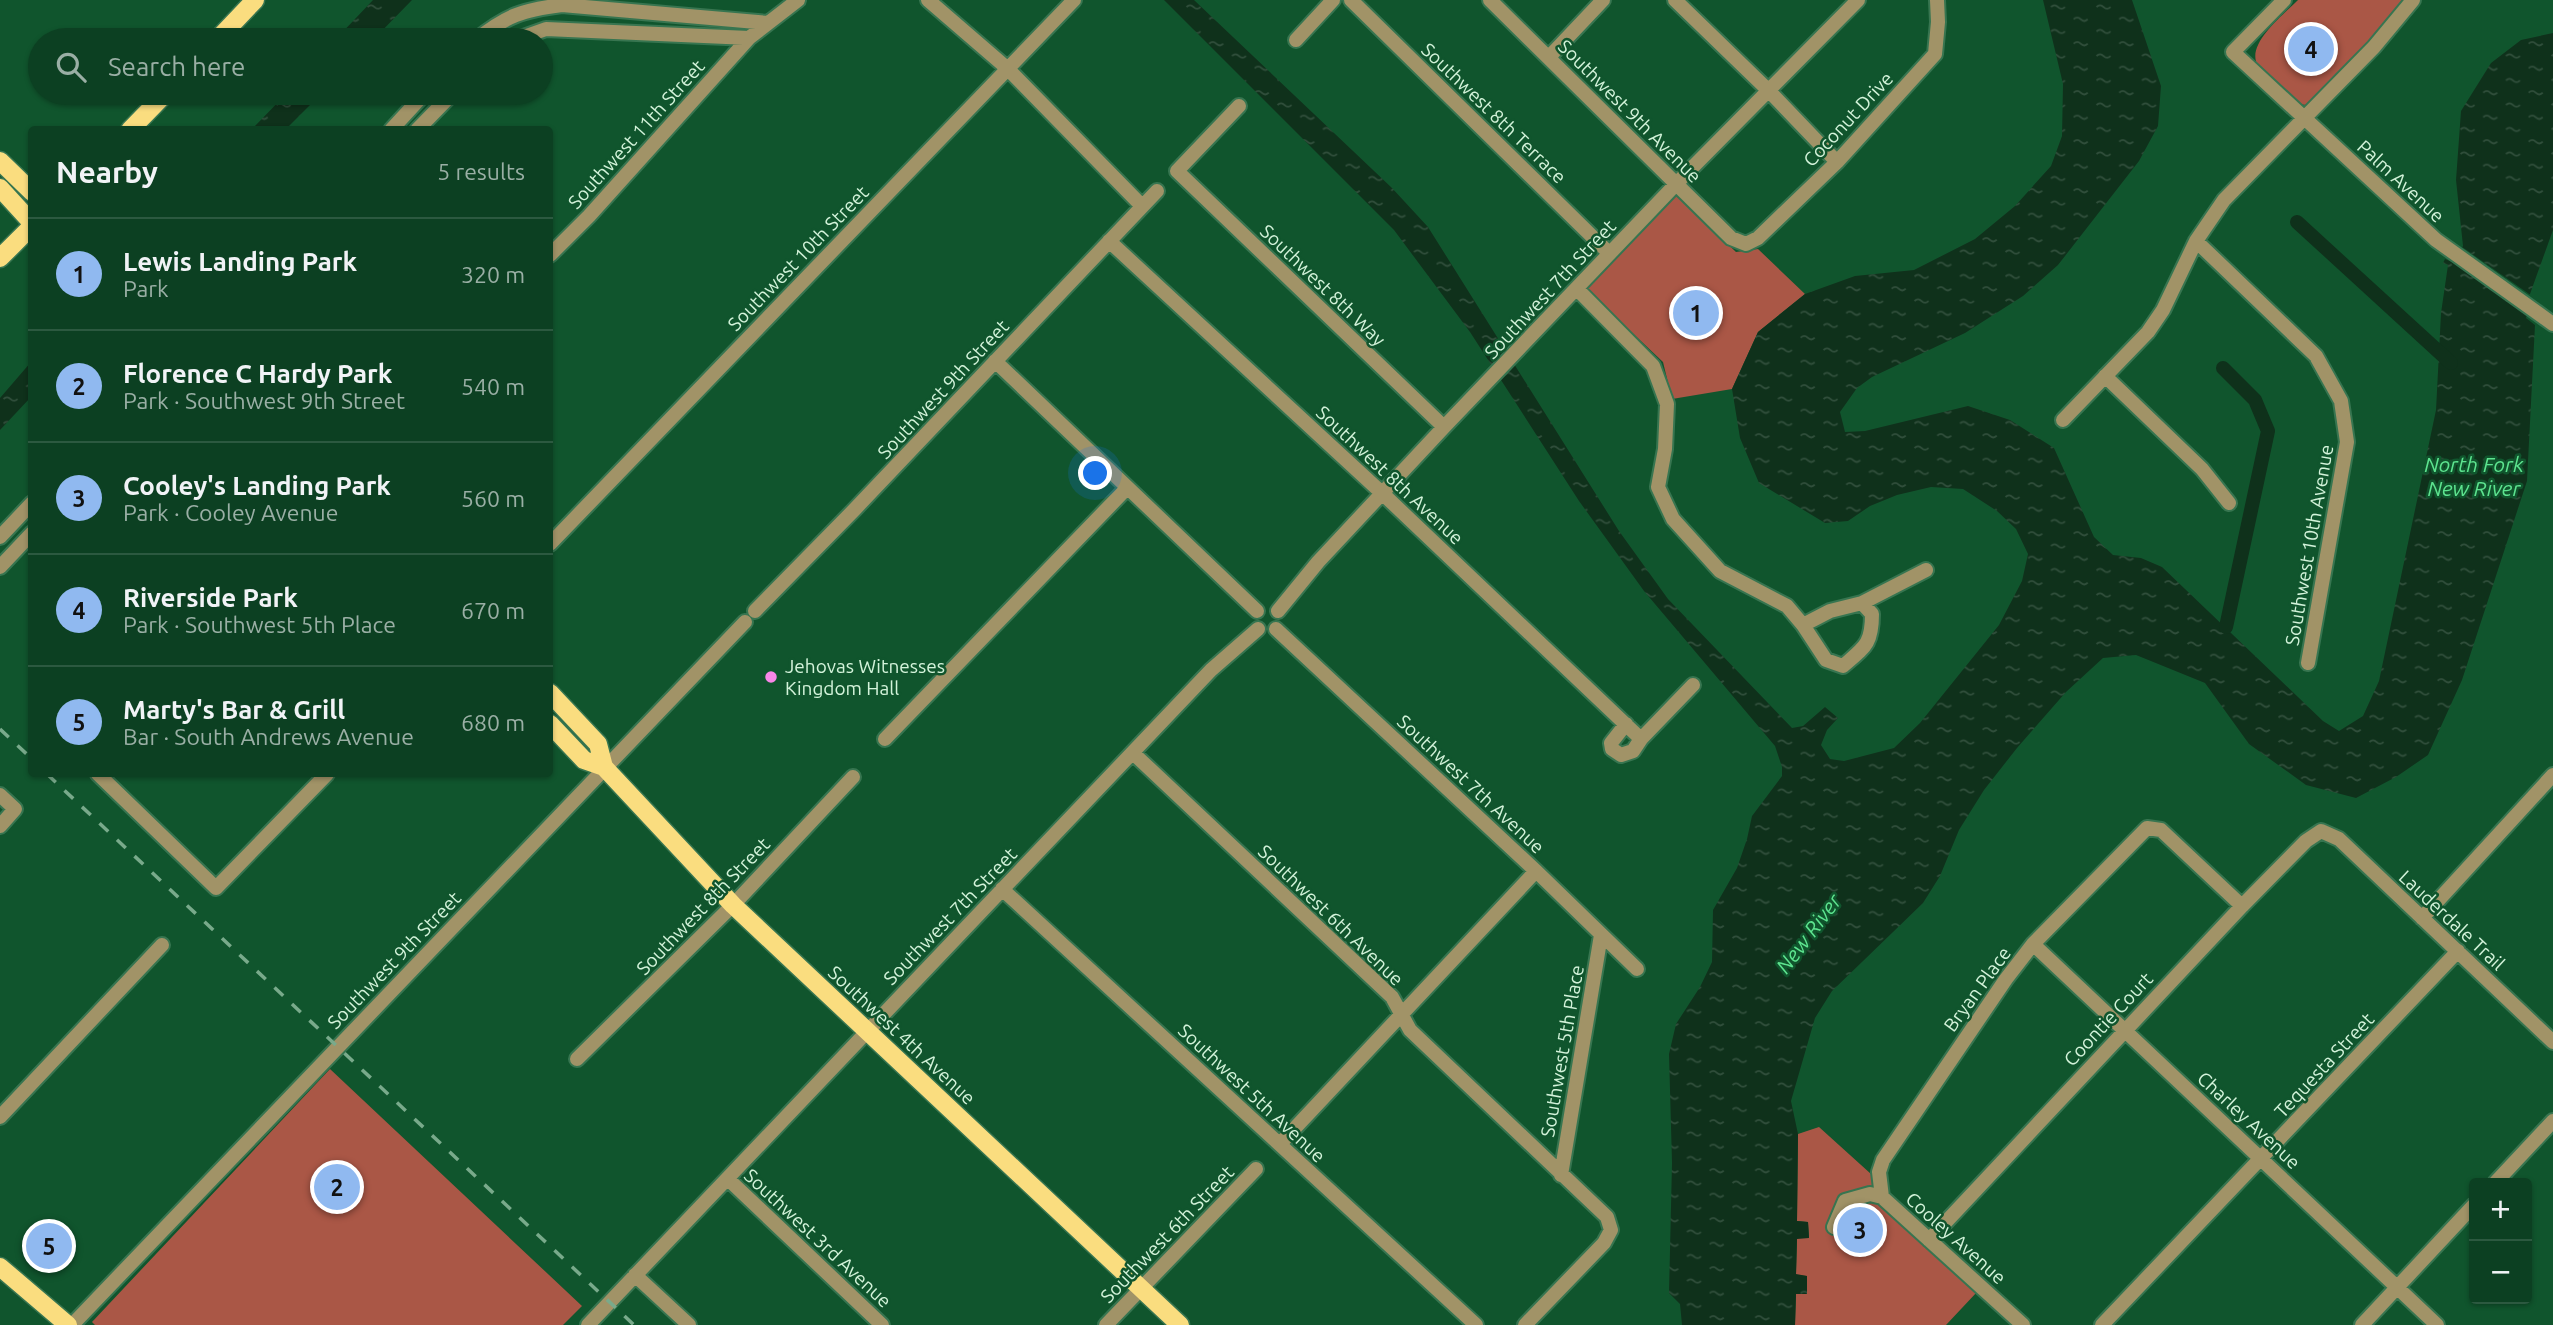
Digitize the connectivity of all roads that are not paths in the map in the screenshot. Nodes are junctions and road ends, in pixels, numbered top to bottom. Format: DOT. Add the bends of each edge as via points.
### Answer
graph roads {
  1 [pos="255,0"];
  2 [pos="798,0"];
  3 [pos="928,0"];
  4 [pos="1074,0"];
  5 [pos="1333,0"];
  6 [pos="1351,0"];
  7 [pos="1490,0"];
  8 [pos="1603,0"];
  9 [pos="1675,0"];
  10 [pos="1858,0"];
  11 [pos="1937,0"];
  12 [pos="2284,0"];
  13 [pos="2413,0"];
  14 [pos="768,23"];
  15 [pos="228,28"];
  16 [pos="491,28"];
  17 [pos="553,29"];
  18 [pos="749,38"];
  19 [pos="1296,40"];
  20 [pos="1549,57"];
  21 [pos="1008,69"];
  22 [pos="1769,91"];
  23 [pos="154,105"];
  24 [pos="414,105"];
  25 [pos="441,105"];
  26 [pos="1239,106"];
  27 [pos="2304,119"];
  28 [pos="134,126"];
  29 [pos="395,126"];
  30 [pos="421,126"];
  31 [pos="0,161"];
  32 [pos="1837,162"];
  33 [pos="1676,184"];
  34 [pos="0,188"];
  35 [pos="28,188"];
  36 [pos="1157,191"];
  37 [pos="1142,206"];
  38 [pos="28,220"];
  39 [pos="28,228"];
  40 [pos="1109,241"];
  41 [pos="2196,241"];
  42 [pos="1746,244"];
  43 [pos="553,253"];
  44 [pos="1609,253"];
  45 [pos="0,258"];
  46 [pos="1577,289"];
  47 [pos="2553,324"];
  48 [pos="995,361"];
  49 [pos="2105,376"];
  50 [pos="2063,420"];
  51 [pos="1444,427"];
  52 [pos="1127,488"];
  53 [pos="1383,494"];
  54 [pos="2229,503"];
  55 [pos="28,507"];
  56 [pos="0,537"];
  57 [pos="28,537"];
  58 [pos="553,541"];
  59 [pos="0,567"];
  60 [pos="1926,570"];
  61 [pos="1862,603"];
  62 [pos="1257,611"];
  63 [pos="1278,611"];
  64 [pos="1803,625"];
  65 [pos="1258,629"];
  66 [pos="1276,629"];
  67 [pos="2308,663"];
  68 [pos="1693,685"];
  69 [pos="553,696"];
  70 [pos="1626,724"];
  71 [pos="553,727"];
  72 [pos="885,739"];
  73 [pos="1641,739"];
  74 [pos="1133,753"];
  75 [pos="604,767"];
  76 [pos="2553,775"];
  77 [pos="101,777"];
  78 [pos="324,777"];
  79 [pos="853,777"];
  80 [pos="0,795"];
  81 [pos="0,826"];
  82 [pos="2321,831"];
  83 [pos="1536,871"];
  84 [pos="1002,890"];
  85 [pos="733,905"];
  86 [pos="2242,906"];
  87 [pos="2422,918"];
  88 [pos="1601,934"];
  89 [pos="2033,944"];
  90 [pos="162,945"];
  91 [pos="2458,951"];
  92 [pos="1637,969"];
  93 [pos="1402,1014"];
  94 [pos="2125,1029"];
  95 [pos="867,1031"];
  96 [pos="2553,1042"];
  97 [pos="577,1059"];
  98 [pos="0,1117"];
  99 [pos="2553,1121"];
  100 [pos="1280,1144"];
  101 [pos="2262,1159"];
  102 [pos="1256,1169"];
  103 [pos="1561,1175"];
  104 [pos="2500,1178"];
  105 [pos="728,1179"];
  106 [pos="1882,1197"];
  107 [pos="2469,1210"];
  108 [pos="1834,1227"];
  109 [pos="1929,1240"];
  110 [pos="0,1267"];
  111 [pos="635,1275"];
  112 [pos="2397,1287"];
  113 [pos="1140,1289"];
  114 [pos="70,1325"];
  115 [pos="589,1325"];
  116 [pos="689,1325"];
  117 [pos="882,1325"];
  118 [pos="1105,1325"];
  119 [pos="1180,1325"];
  120 [pos="1476,1325"];
  121 [pos="1525,1325"];
  122 [pos="2023,1325"];
  123 [pos="2102,1325"];
  124 [pos="2362,1325"];
  125 [pos="2437,1325"];
  1 -- 15 [label="main road"];
  2 -- 14 [label="street"];
  3 -- 21 [label="street"];
  4 -- 21 [label="street, Southwest 10th Street"];
  5 -- 19 [label="street"];
  6 -- 44 [label="street, Southwest 8th Terrace"];
  7 -- 20 [label="street, Southwest 9th Avenue"];
  8 -- 20 [label="street"];
  9 -- 22 [label="street"];
  10 -- 22 [label="street, Southwest 7th Street"];
  11 -- 32 [label="street, Coconut Drive" via="1936,54"];
  12 -- 27 [label="street, Palm Avenue" via="2233,52"];
  13 -- 27 [label="street"];
  14 -- 16 [label="street" via="562,5 529,9"];
  14 -- 18 [label="street"];
  17 -- 18 [label="street"];
  18 -- 43 [label="street, Southwest 11th Street"];
  20 -- 33 [label="street, Southwest 9th Avenue"];
  21 -- 37 [label="street"];
  21 -- 58 [label="street, Southwest 10th Street"];
  22 -- 32 [label="street"];
  22 -- 33 [label="street, Southwest 7th Street"];
  23 -- 28 [label="main road"];
  24 -- 29 [label="street"];
  25 -- 30 [label="street"];
  26 -- 51 [label="street, Southwest 8th Way" via="1177,171"];
  27 -- 41 [label="street" via="2224,201"];
  27 -- 47 [label="street, Palm Avenue" via="2436,240"];
  31 -- 35 [label="main road"];
  32 -- 42 [label="street, Coconut Drive" via="1758,238"];
  33 -- 42 [label="street, Southwest 9th Avenue" via="1731,238"];
  33 -- 44 [label="street, Southwest 7th Street"];
  34 -- 38 [label="main road"];
  36 -- 37 [label="street, Southwest 9th Street"];
  37 -- 40 [label="street, Southwest 9th Street"];
  39 -- 45 [label="main road"];
  40 -- 48 [label="street, Southwest 9th Street"];
  40 -- 53 [label="street, Southwest 8th Avenue"];
  41 -- 49 [label="street" via="2163,310"];
  41 -- 67 [label="street, Southwest 10th Avenue" via="2316,356 2341,401 2347,442"];
  44 -- 46 [label="street, Southwest 7th Street"];
  46 -- 51 [label="street, Southwest 7th Street"];
  46 -- 64 [label="street" via="1653,366 1667,404 1658,487 1673,519 1720,570 1787,606"];
  48 -- 52 [label="street"];
  48 -- 75 [label="street, Southwest 9th Street"];
  49 -- 50 [label="street"];
  49 -- 54 [label="street" via="2202,469"];
  51 -- 53 [label="street, Southwest 7th Street"];
  52 -- 62 [label="street"];
  52 -- 72 [label="street"];
  53 -- 63 [label="street, Southwest 7th Street"];
  53 -- 70 [label="street, Southwest 8th Avenue"];
  55 -- 56 [label="street"];
  57 -- 59 [label="street"];
  60 -- 61 [label="street"];
  61 -- 64 [label="street" via="1830,611"];
  61 -- 64 [label="street" via="1872,614 1872,635 1843,666 1826,660"];
  62 -- 63 [label="street" via="1266,606"];
  62 -- 65 [label="street" via="1254,621"];
  63 -- 66 [label="street" via="1281,619"];
  65 -- 66 [label="street" via="1266,633"];
  65 -- 74 [label="street, Southwest 7th Street" via="1211,670"];
  66 -- 83 [label="street, Southwest 7th Avenue"];
  68 -- 73 [label="street"];
  69 -- 75 [label="main road, Southwest 4th Avenue" via="598,744"];
  70 -- 73 [label="street, Southwest 8th Avenue"];
  70 -- 73 [label="street" via="1611,743 1616,753 1631,753"];
  71 -- 75 [label="main road, Southwest 4th Avenue" via="584,760"];
  74 -- 84 [label="street, Southwest 7th Street"];
  74 -- 93 [label="street, Southwest 6th Avenue" via="1392,997"];
  75 -- 85 [label="main road, Southwest 4th Avenue"];
  75 -- 114 [label="street, Southwest 9th Street"];
  76 -- 87 [label="street"];
  77 -- 78 [label="street" via="216,888"];
  79 -- 85 [label="street, Southwest 8th Street"];
  80 -- 81 [label="street" via="15,809"];
  82 -- 86 [label="street, Coontie Court"];
  82 -- 87 [label="street, Lauderdale Trail" via="2339,839"];
  83 -- 88 [label="street, Southwest 7th Avenue"];
  83 -- 93 [label="street"];
  84 -- 95 [label="street, Southwest 7th Street"];
  84 -- 100 [label="street, Southwest 5th Avenue"];
  85 -- 95 [label="main road, Southwest 4th Avenue"];
  85 -- 97 [label="street, Southwest 8th Street"];
  86 -- 89 [label="street, Bryan Place" via="2161,830 2147,828"];
  86 -- 94 [label="street, Coontie Court"];
  87 -- 91 [label="street, Lauderdale Trail"];
  88 -- 92 [label="street, Southwest 7th Avenue"];
  88 -- 103 [label="street, Southwest 5th Place"];
  89 -- 94 [label="street, Charley Avenue"];
  89 -- 106 [label="street, Bryan Place" via="1883,1160 1879,1172"];
  90 -- 98 [label="street"];
  91 -- 96 [label="street, Lauderdale Trail"];
  91 -- 101 [label="street, Tequesta Street"];
  93 -- 100 [label="street"];
  93 -- 103 [label="street, Southwest 6th Avenue" via="1410,1030"];
  94 -- 101 [label="street, Charley Avenue"];
  94 -- 109 [label="street, Coontie Court"];
  95 -- 105 [label="street, Southwest 7th Street"];
  95 -- 113 [label="main road, Southwest 4th Avenue"];
  99 -- 104 [label="street"];
  100 -- 120 [label="street, Southwest 5th Avenue"];
  101 -- 112 [label="street, Charley Avenue"];
  101 -- 123 [label="street, Tequesta Street"];
  102 -- 113 [label="street, Southwest 6th Street"];
  103 -- 121 [label="street, Southwest 6th Avenue" via="1607,1217 1611,1230 1604,1243"];
  105 -- 111 [label="street, Southwest 7th Street"];
  105 -- 117 [label="street, Southwest 3rd Avenue"];
  106 -- 108 [label="street, Cooley Avenue" via="1870,1194 1845,1201"];
  106 -- 109 [label="street, Cooley Avenue"];
  107 -- 112 [label="street"];
  109 -- 122 [label="street, Cooley Avenue"];
  110 -- 114 [label="main road"];
  111 -- 115 [label="street, Southwest 7th Street"];
  111 -- 116 [label="street"];
  112 -- 124 [label="street"];
  112 -- 125 [label="street, Charley Avenue"];
  113 -- 118 [label="street, Southwest 6th Street"];
  113 -- 119 [label="main road, Southwest 4th Avenue"];
}
